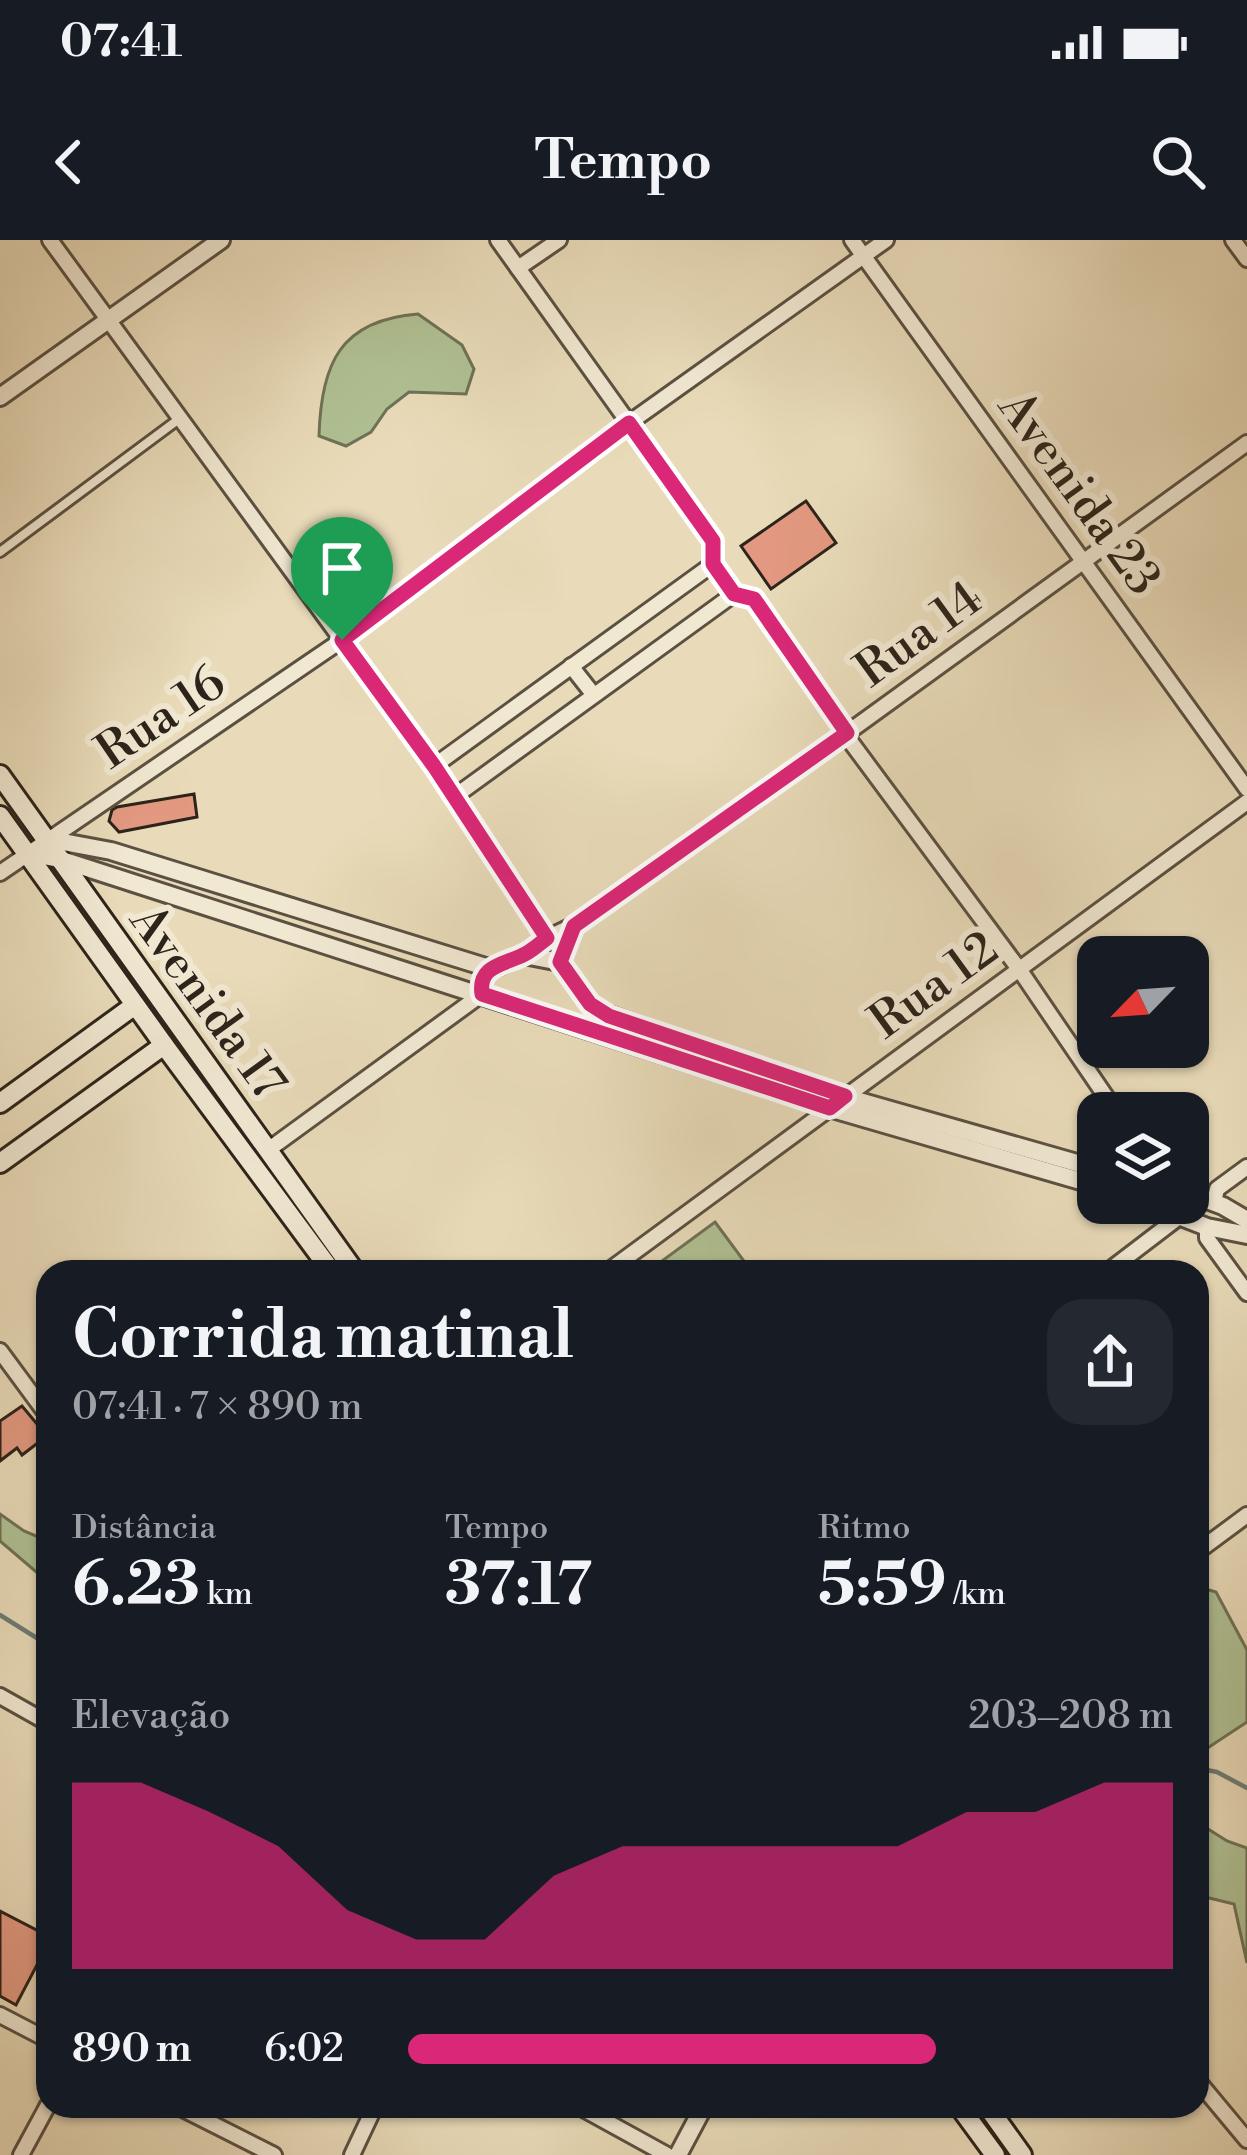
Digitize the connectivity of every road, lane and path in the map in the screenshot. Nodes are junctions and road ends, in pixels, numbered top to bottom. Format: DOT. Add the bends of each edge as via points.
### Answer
graph roads {
  1 [pos="50,240"];
  2 [pos="221,240"];
  3 [pos="498,240"];
  4 [pos="560,240"];
  5 [pos="852,240"];
  6 [pos="886,240"];
  7 [pos="1233,240"];
  8 [pos="863,256"];
  9 [pos="1247,259"];
  10 [pos="518,268"];
  11 [pos="109,322"];
  12 [pos="0,397"];
  13 [pos="180,418"];
  14 [pos="629,423"];
  15 [pos="1247,443"];
  16 [pos="0,552"];
  17 [pos="1082,561"];
  18 [pos="713,564"];
  19 [pos="734,594"];
  20 [pos="342,640"];
  21 [pos="571,666"];
  22 [pos="592,694"];
  23 [pos="847,733"];
  24 [pos="434,766"];
  25 [pos="0,775"];
  26 [pos="1247,789"];
  27 [pos="454,797"];
  28 [pos="1247,802"];
  29 [pos="0,815"];
  30 [pos="47,839"];
  31 [pos="28,853"];
  32 [pos="59,859"];
  33 [pos="0,873"];
  34 [pos="574,926"];
  35 [pos="547,938"];
  36 [pos="524,956"];
  37 [pos="560,962"];
  38 [pos="492,969"];
  39 [pos="1019,969"];
  40 [pos="579,989"];
  41 [pos="482,994"];
  42 [pos="135,1005"];
  43 [pos="557,1019"];
  44 [pos="164,1045"];
  45 [pos="1103,1092"];
  46 [pos="837,1102"];
  47 [pos="0,1103"];
  48 [pos="268,1150"];
  49 [pos="0,1163"];
  50 [pos="1077,1164"];
  51 [pos="1247,1167"];
  52 [pos="1077,1179"];
  53 [pos="1209,1200"];
  54 [pos="1214,1202"];
  55 [pos="1247,1220"];
  56 [pos="1170,1224"];
  57 [pos="1199,1224"];
  58 [pos="1207,1227"];
  59 [pos="1247,1235"];
  60 [pos="323,1260"];
  61 [pos="346,1260"];
  62 [pos="623,1260"];
  63 [pos="1123,1260"];
  64 [pos="1247,1293"];
  65 [pos="0,1351"];
  66 [pos="36,1400"];
  67 [pos="1247,1515"];
  68 [pos="1209,1543"];
  69 [pos="0,1696"];
  70 [pos="36,1716"];
  71 [pos="0,2015"];
  72 [pos="36,2034"];
  73 [pos="1209,2094"];
  74 [pos="41,2118"];
  75 [pos="201,2118"];
  76 [pos="369,2118"];
  77 [pos="600,2118"];
  78 [pos="698,2118"];
  79 [pos="968,2118"];
  80 [pos="996,2118"];
  81 [pos="1247,2140"];
  82 [pos="21,2155"];
  83 [pos="274,2155"];
  84 [pos="352,2155"];
  85 [pos="667,2155"];
  86 [pos="678,2155"];
  87 [pos="995,2155"];
  88 [pos="1022,2155"];
  1 -- 11 [label="street"];
  2 -- 11 [label="street"];
  3 -- 10 [label="street"];
  4 -- 10 [label="street"];
  5 -- 8 [label="street, Avenida 23"];
  6 -- 8 [label="street, Rua 16"];
  7 -- 9 [label="street"];
  8 -- 14 [label="street, Rua 16"];
  8 -- 17 [label="street, Avenida 23"];
  10 -- 14 [label="street"];
  11 -- 12 [label="street"];
  11 -- 13 [label="street"];
  13 -- 16 [label="lane"];
  13 -- 20 [label="street"];
  14 -- 18 [label="street" via="713,541"];
  14 -- 20 [label="street, Rua 16"];
  15 -- 17 [label="street, Rua 14"];
  17 -- 23 [label="street, Rua 14"];
  17 -- 26 [label="street, Avenida 23"];
  18 -- 19 [label="street"];
  18 -- 21 [label="street"];
  19 -- 22 [label="street"];
  19 -- 23 [label="street" via="754,599"];
  20 -- 24 [label="street"];
  20 -- 30 [label="street, Rua 16"];
  21 -- 22 [label="street"];
  21 -- 24 [label="street"];
  22 -- 27 [label="street"];
  23 -- 34 [label="street, Rua 14"];
  23 -- 39 [label="street"];
  24 -- 27 [label="street"];
  25 -- 30 [label="main road, Avenida 17"];
  27 -- 35 [label="street"];
  28 -- 39 [label="street, Rua 12"];
  29 -- 31 [label="main road, Avenida 17"];
  30 -- 31 [label="street, Rua 16"];
  30 -- 32 [label="main road, Avenida 17"];
  30 -- 38 [label="street" via="111,851"];
  31 -- 32 [label="street"];
  31 -- 33 [label="street, Rua 16"];
  31 -- 42 [label="main road, Avenida 17"];
  32 -- 41 [label="street"];
  32 -- 48 [label="main road, Avenida 17"];
  34 -- 35 [label="street, Rua 14"];
  34 -- 37 [label="street"];
  35 -- 36 [label="street, Rua 14"];
  36 -- 37 [label="street"];
  36 -- 38 [label="street"];
  37 -- 40 [label="street"];
  38 -- 41 [label="street"];
  39 -- 45 [label="street"];
  39 -- 46 [label="street, Rua 12"];
  40 -- 43 [label="street" via="574,1014"];
  40 -- 46 [label="street" via="609,1016"];
  41 -- 43 [label="street"];
  41 -- 48 [label="street"];
  42 -- 44 [label="main road, Avenida 17"];
  42 -- 47 [label="main road"];
  43 -- 46 [label="street"];
  44 -- 49 [label="main road"];
  44 -- 60 [label="main road, Avenida 17"];
  46 -- 50 [label="street"];
  46 -- 52 [label="street"];
  46 -- 62 [label="street, Rua 12"];
  48 -- 61 [label="main road, Avenida 17"];
  51 -- 54 [label="street" via="1217,1189"];
  53 -- 54 [label="street"];
  54 -- 55 [label="street"];
  54 -- 58 [label="street" via="1218,1216"];
  56 -- 63 [label="street"];
  57 -- 58 [label="street"];
  58 -- 59 [label="street"];
  58 -- 64 [label="street"];
  65 -- 66 [label="street"];
  67 -- 68 [label="street"];
  69 -- 70 [label="street"];
  71 -- 72 [label="street"];
  73 -- 81 [label="street"];
  74 -- 82 [label="street"];
  75 -- 83 [label="street"];
  76 -- 84 [label="street"];
  77 -- 85 [label="street"];
  78 -- 86 [label="street"];
  79 -- 87 [label="main road"];
  80 -- 88 [label="main road"];
}
